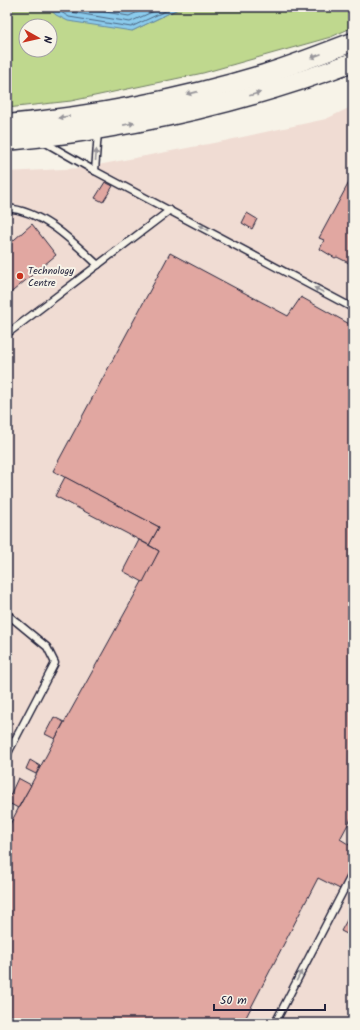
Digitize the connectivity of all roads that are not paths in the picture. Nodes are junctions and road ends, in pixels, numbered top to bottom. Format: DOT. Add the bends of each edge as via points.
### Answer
graph roads {
  1 [pos="353,42"];
  2 [pos="353,62"];
  3 [pos="7,124"];
  4 [pos="98,129"];
  5 [pos="38,138"];
  6 [pos="7,141"];
  7 [pos="95,171"];
  8 [pos="7,208"];
  9 [pos="170,210"];
  10 [pos="98,265"];
  11 [pos="353,308"];
  12 [pos="7,334"];
  13 [pos="7,614"];
  14 [pos="7,755"];
  15 [pos="353,872"];
  16 [pos="275,1023"];
  1 -- 3 [label="main road, one-way" via="263,74 188,94 85,114"];
  4 -- 2 [label="main road, one-way" via="242,98"];
  4 -- 5 [label="main road"];
  7 -- 4 [label="lane, one-way"];
  5 -- 6 [label="main road"];
  5 -- 7 [label="lane"];
  7 -- 9 [label="lane"];
  8 -- 10 [label="lane" via="42,219 70,238"];
  9 -- 10 [label="lane"];
  11 -- 9 [label="lane, one-way"];
  10 -- 12 [label="lane"];
  13 -- 14 [label="lane" via="47,647 55,663"];
  16 -- 15 [label="lane, one-way"];
}
